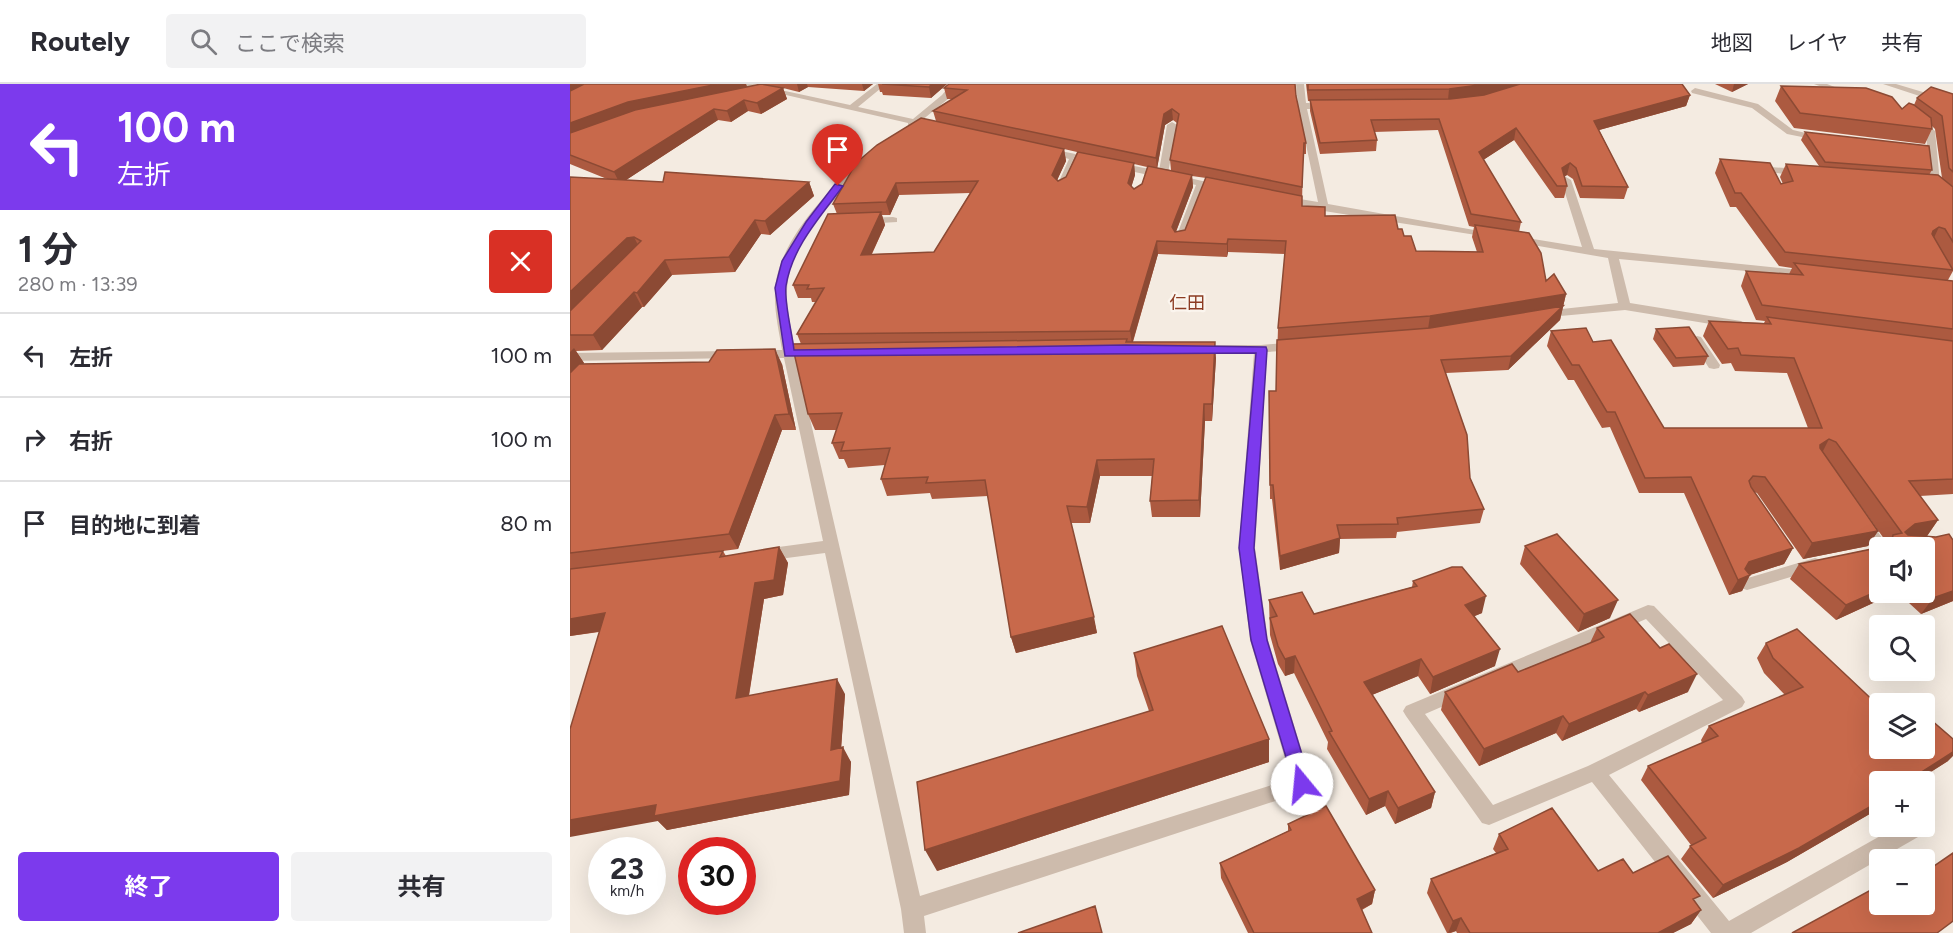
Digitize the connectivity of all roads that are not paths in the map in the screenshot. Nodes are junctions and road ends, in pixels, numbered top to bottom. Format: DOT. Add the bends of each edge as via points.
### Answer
graph roads {
  1 [pos="742,84"];
  2 [pos="787,84"];
  3 [pos="882,84"];
  4 [pos="955,84"];
  5 [pos="1300,84"];
  6 [pos="1818,84"];
  7 [pos="1887,84"];
  8 [pos="769,90"];
  9 [pos="1695,91"];
  10 [pos="742,96"];
  11 [pos="1861,98"];
  12 [pos="1953,104"];
  13 [pos="1302,106"];
  14 [pos="1337,106"];
  15 [pos="852,108"];
  16 [pos="1911,116"];
  17 [pos="916,122"];
  18 [pos="1172,125"];
  19 [pos="937,128"];
  20 [pos="901,133"];
  21 [pos="1828,139"];
  22 [pos="1032,148"];
  23 [pos="1919,149"];
  24 [pos="1930,150"];
  25 [pos="877,151"];
  26 [pos="1075,156"];
  27 [pos="1163,174"];
  28 [pos="1817,174"];
  29 [pos="1566,180"];
  30 [pos="1202,183"];
  31 [pos="1923,183"];
  32 [pos="1935,184"];
  33 [pos="1061,188"];
  34 [pos="1235,190"];
  35 [pos="1780,194"];
  36 [pos="1269,196"];
  37 [pos="1953,202"];
  38 [pos="1324,208"];
  39 [pos="893,220"];
  40 [pos="846,221"];
  41 [pos="1180,240"];
  42 [pos="1589,251"];
  43 [pos="1613,255"];
  44 [pos="1822,275"];
  45 [pos="1625,306"];
  46 [pos="1680,315"];
  47 [pos="1529,317"];
  48 [pos="1753,326"];
  49 [pos="1309,345"];
  50 [pos="1183,349"];
  51 [pos="1262,350"];
  52 [pos="822,353"];
  53 [pos="789,354"];
  54 [pos="570,357"];
  55 [pos="599,358"];
  56 [pos="1714,365"];
  57 [pos="585,372"];
  58 [pos="1854,509"];
  59 [pos="1869,537"];
  60 [pos="832,546"];
  61 [pos="752,556"];
  62 [pos="1827,562"];
  63 [pos="1747,584"];
  64 [pos="1595,772"];
  65 [pos="1899,837"];
  66 [pos="912,909"];
  67 [pos="915,933"];
  68 [pos="1725,933"];
  69 [pos="1730,933"];
  1 -- 8 [label="street"];
  2 -- 8 [label="street"];
  3 -- 15 [label="street"];
  4 -- 17 [label="street"];
  5 -- 13 [label="street"];
  6 -- 11 [label="street"];
  7 -- 12 [label="street"];
  8 -- 10 [label="street"];
  8 -- 15 [label="street"];
  9 -- 21 [label="street" via="1755,106 1790,132"];
  13 -- 14 [label="street"];
  13 -- 38 [label="street"];
  15 -- 17 [label="street"];
  16 -- 24 [label="street" via="1930,131"];
  17 -- 19 [label="street"];
  17 -- 20 [label="street"];
  18 -- 27 [label="street"];
  22 -- 26 [label="street"];
  23 -- 24 [label="street"];
  24 -- 32 [label="street"];
  25 -- 53 [label="street" via="838,186 788,261 780,288"];
  26 -- 27 [label="street" via="1142,175"];
  26 -- 33 [label="street"];
  27 -- 30 [label="street"];
  28 -- 35 [label="street" via="1770,170"];
  29 -- 42 [label="street"];
  30 -- 34 [label="street"];
  30 -- 41 [label="street"];
  31 -- 32 [label="street"];
  32 -- 37 [label="street"];
  36 -- 38 [label="street"];
  38 -- 42 [label="street"];
  39 -- 40 [label="street"];
  42 -- 43 [label="street"];
  43 -- 44 [label="street"];
  43 -- 45 [label="street"];
  45 -- 46 [label="street"];
  45 -- 47 [label="street"];
  46 -- 48 [label="street"];
  46 -- 56 [label="street"];
  49 -- 51 [label="street"];
  50 -- 51 [label="street"];
  51 -- 66 [label="street" via="1246,548 1259,640 1302,784"];
  52 -- 53 [label="street"];
  53 -- 55 [label="street"];
  53 -- 60 [label="street"];
  54 -- 55 [label="street"];
  55 -- 57 [label="street"];
  58 -- 59 [label="street"];
  60 -- 61 [label="street"];
  60 -- 66 [label="street"];
  62 -- 63 [label="street" via="1795,563"];
  64 -- 64 [label="street" via="1736,702 1648,610 1412,711 1488,816"];
  64 -- 68 [label="street"];
  65 -- 69 [label="street"];
  66 -- 67 [label="street"];
}
